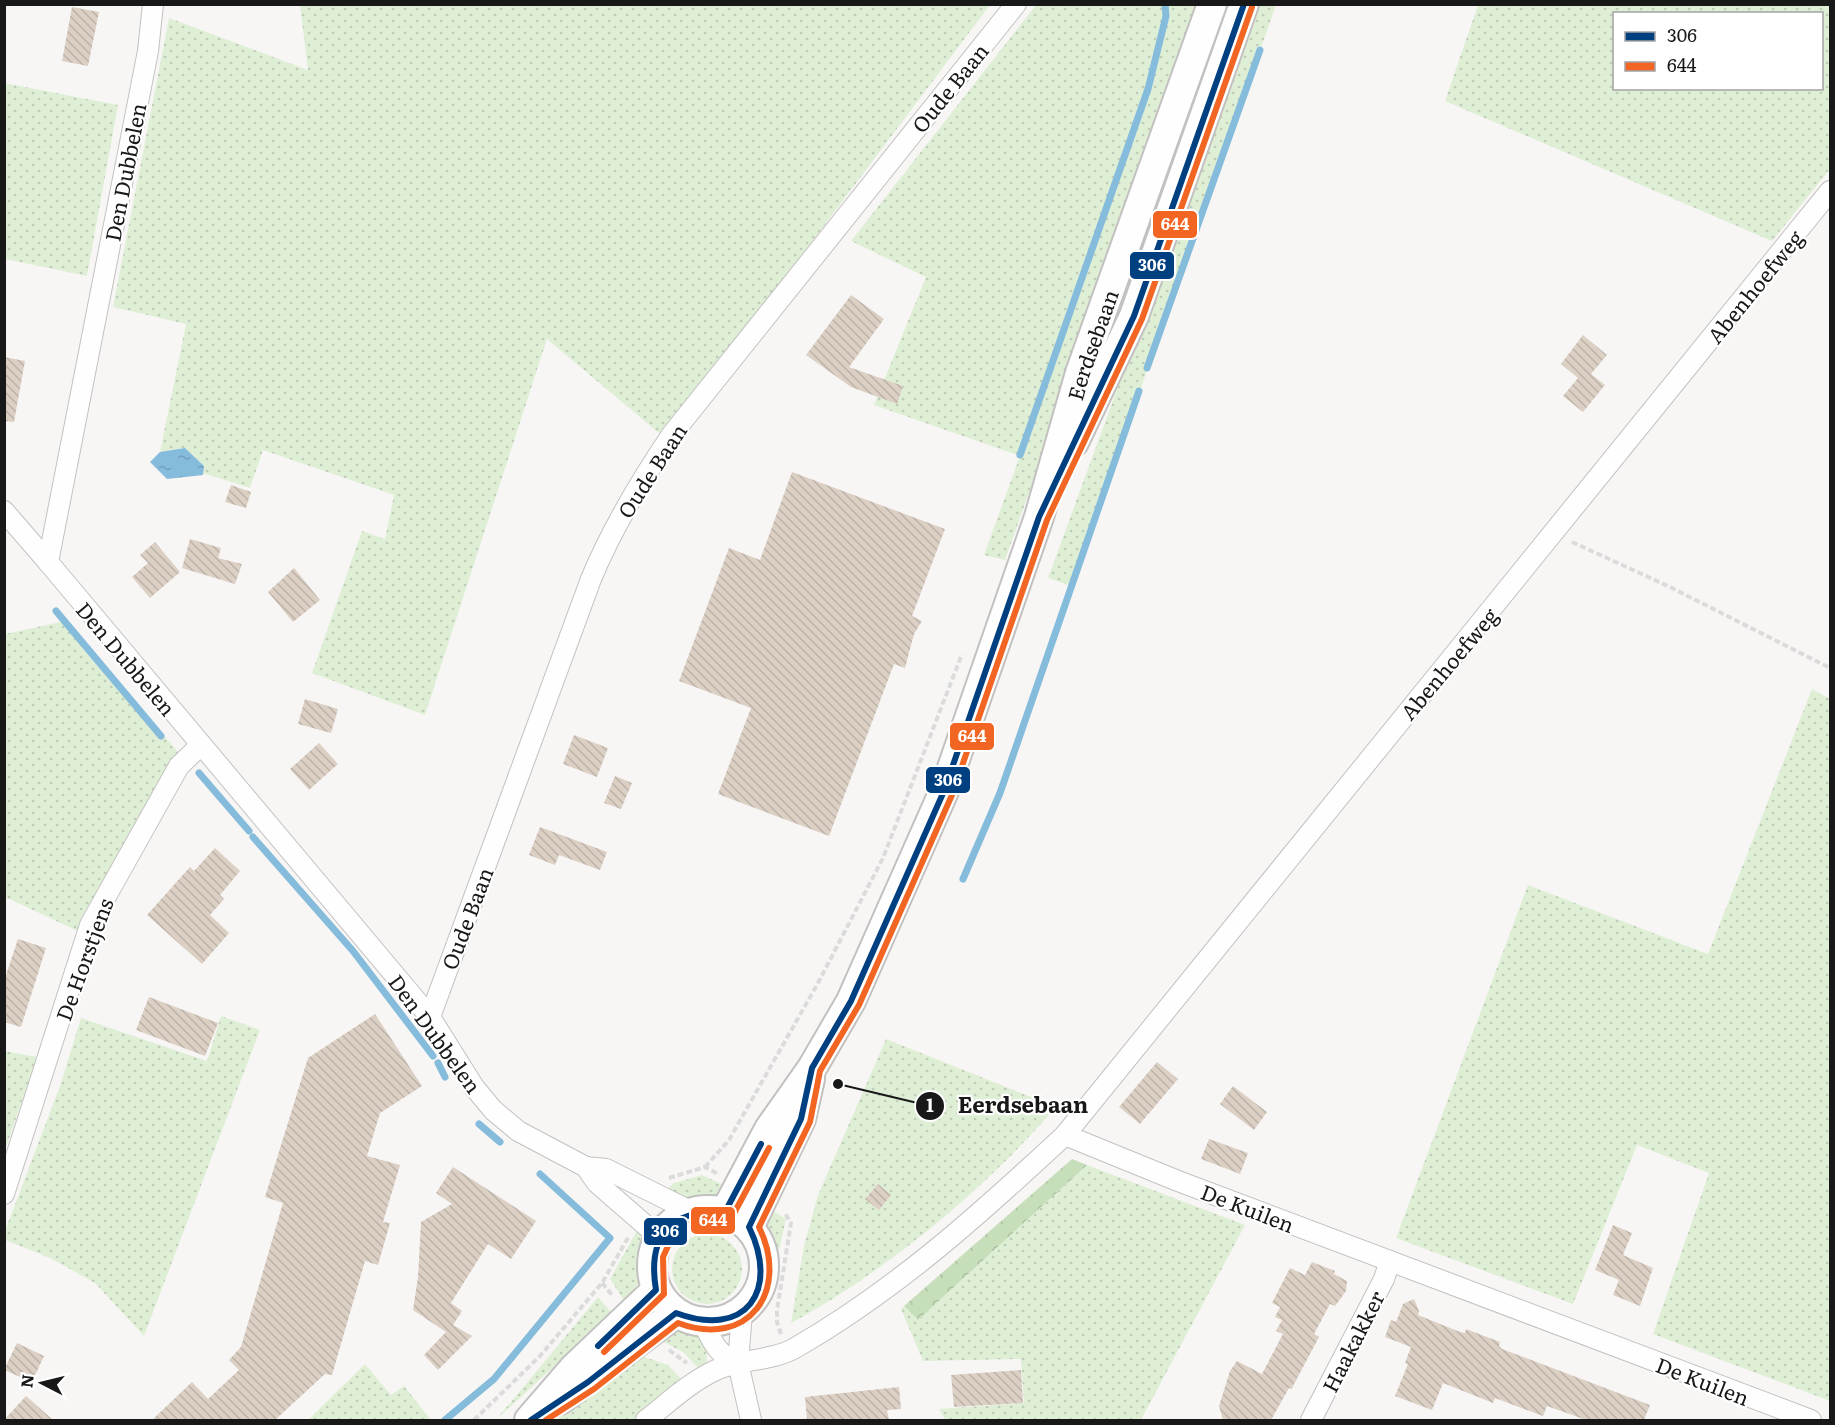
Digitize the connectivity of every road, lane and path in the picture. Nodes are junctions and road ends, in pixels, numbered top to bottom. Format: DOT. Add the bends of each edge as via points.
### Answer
graph roads {
  1 [pos="153,4"];
  2 [pos="1016,4"];
  3 [pos="1212,4"];
  4 [pos="1244,4"];
  5 [pos="1830,191"];
  6 [pos="4,511"];
  7 [pos="1039,517"];
  8 [pos="1591,551"];
  9 [pos="48,562"];
  10 [pos="965,648"];
  11 [pos="1830,668"];
  12 [pos="201,745"];
  13 [pos="430,1017"];
  14 [pos="812,1068"];
  15 [pos="1065,1135"];
  16 [pos="586,1167"];
  17 [pos="705,1167"];
  18 [pos="4,1194"];
  19 [pos="692,1212"];
  20 [pos="725,1212"];
  21 [pos="749,1227"];
  22 [pos="630,1234"];
  23 [pos="659,1237"];
  24 [pos="1390,1261"];
  25 [pos="656,1290"];
  26 [pos="741,1312"];
  27 [pos="676,1313"];
  28 [pos="703,1323"];
  29 [pos="738,1363"];
  30 [pos="474,1420"];
  31 [pos="530,1420"];
  32 [pos="646,1420"];
  33 [pos="751,1420"];
  34 [pos="1311,1420"];
  35 [pos="1811,1420"];
  1 -- 9 [label="street, Den Dubbelen" via="148,51"];
  2 -- 13 [label="street, Oude Baan" via="673,433 638,485 591,579"];
  3 -- 7 [label="main road, Eerdsebaan" via="1080,373"];
  4 -- 7 [label="main road, Eerdsebaan" via="1134,316"];
  5 -- 15 [label="street, Abenhoefweg"];
  6 -- 9 [label="street"];
  7 -- 14 [label="main road, Eerdsebaan" via="944,791 850,1001"];
  8 -- 11 [label="path"];
  9 -- 12 [label="street, Den Dubbelen"];
  10 -- 17 [label="path" via="883,858 729,1140"];
  12 -- 13 [label="street, Den Dubbelen"];
  12 -- 18 [label="street, De Horstjens" via="179,766 90,925"];
  13 -- 16 [label="street, Den Dubbelen" via="474,1087 502,1119"];
  14 -- 20 [label="main road, Eerdsebaan" via="772,1123"];
  14 -- 21 [label="main road, Eerdsebaan" via="801,1119"];
  15 -- 24 [label="street, De Kuilen"];
  15 -- 29 [label="street" via="974,1220 879,1295 792,1350"];
  16 -- 19 [label="street, Den Dubbelen" via="606,1169"];
  16 -- 23 [label="street, Den Dubbelen" via="597,1183"];
  19 -- 20 [label="main road"];
  19 -- 23 [label="main road" via="673,1222"];
  20 -- 21 [label="main road"];
  21 -- 26 [label="main road" via="760,1244 763,1281"];
  22 -- 30 [label="path" via="602,1283 540,1356"];
  23 -- 25 [label="main road" via="651,1272"];
  24 -- 34 [label="street, Haakakker"];
  24 -- 35 [label="street, De Kuilen"];
  25 -- 27 [label="main road"];
  25 -- 31 [label="main road" via="574,1368"];
  26 -- 28 [label="main road" via="723,1321"];
  26 -- 29 [label="street"];
  27 -- 28 [label="main road"];
  27 -- 31 [label="main road" via="588,1382"];
  28 -- 29 [label="street" via="717,1349"];
  29 -- 32 [label="street" via="697,1381"];
  29 -- 33 [label="street"];
}
